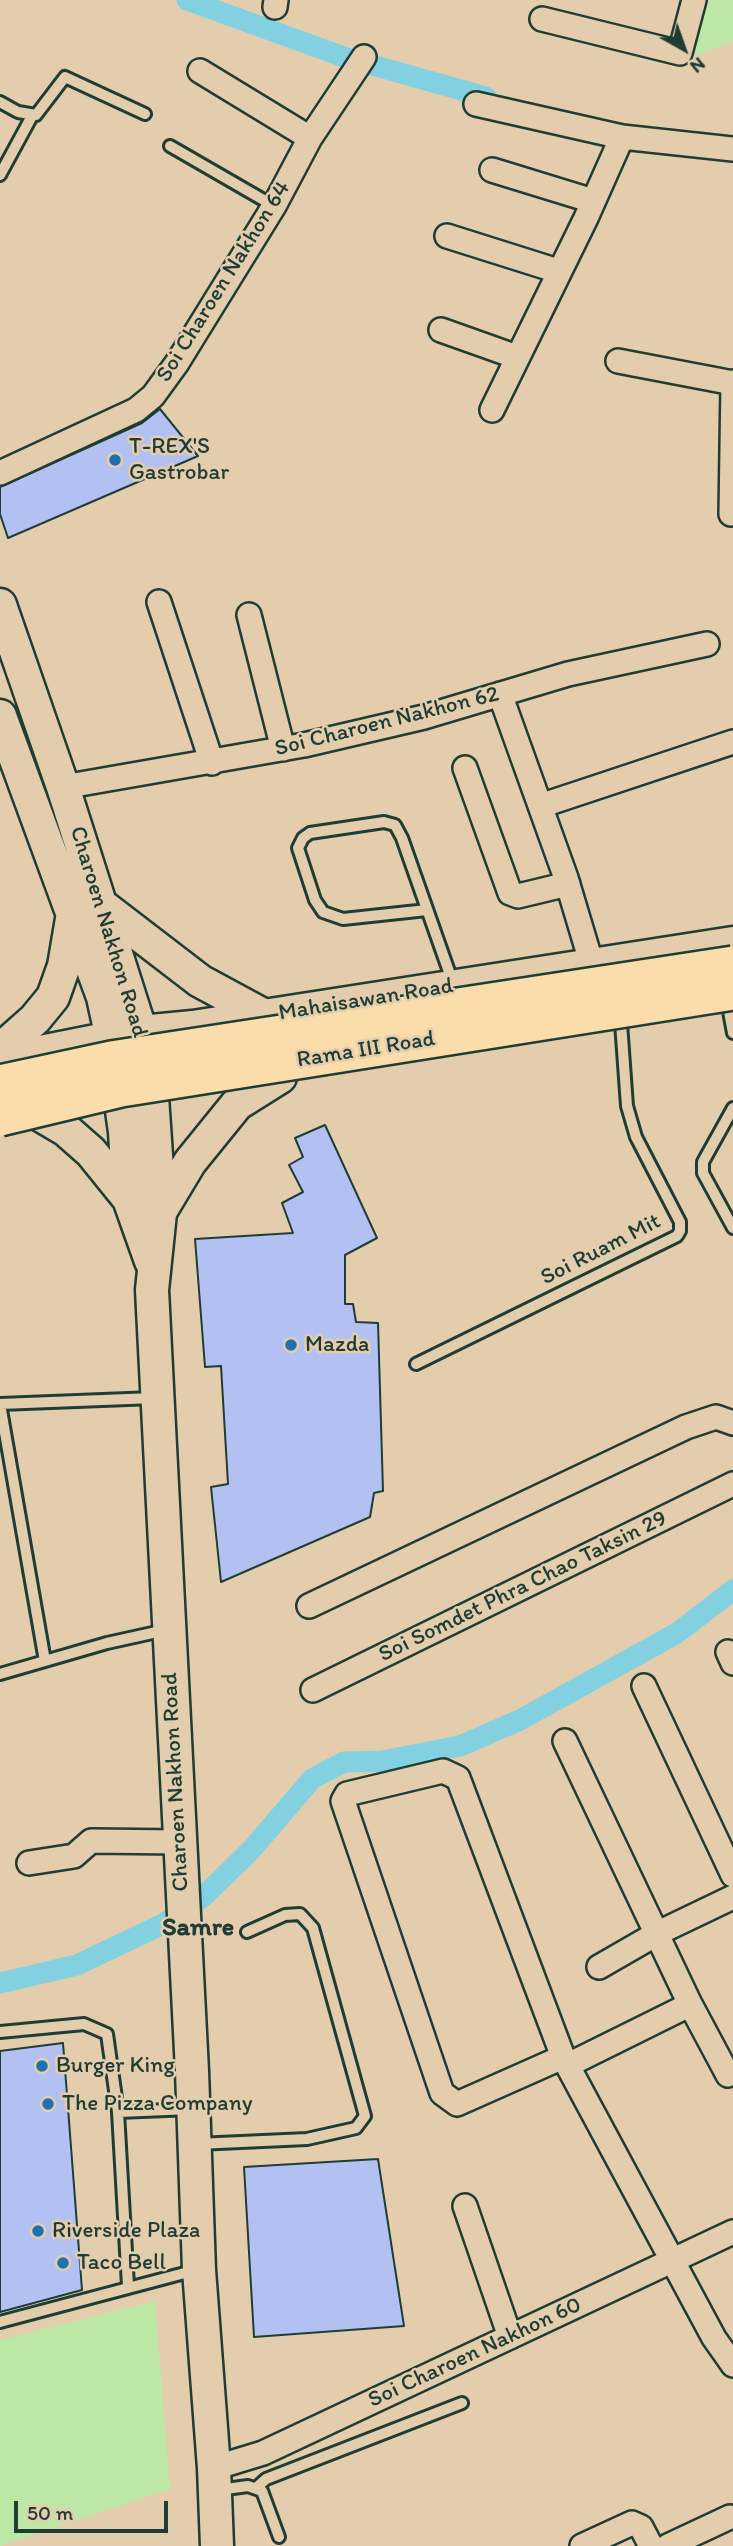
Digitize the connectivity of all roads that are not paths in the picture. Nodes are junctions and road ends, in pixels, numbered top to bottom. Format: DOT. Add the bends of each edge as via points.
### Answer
graph roads {
  1 [pos="694,0"];
  2 [pos="542,19"];
  3 [pos="360,63"];
  4 [pos="200,71"];
  5 [pos="0,102"];
  6 [pos="476,104"];
  7 [pos="145,114"];
  8 [pos="32,116"];
  9 [pos="622,137"];
  10 [pos="310,138"];
  11 [pos="170,146"];
  12 [pos="733,149"];
  13 [pos="492,170"];
  14 [pos="0,175"];
  15 [pos="593,201"];
  16 [pos="274,206"];
  17 [pos="447,236"];
  18 [pos="558,271"];
  19 [pos="441,330"];
  20 [pos="517,357"];
  21 [pos="618,361"];
  22 [pos="733,382"];
  23 [pos="492,410"];
  24 [pos="0,473"];
  25 [pos="731,514"];
  26 [pos="159,602"];
  27 [pos="0,605"];
  28 [pos="249,615"];
  29 [pos="708,644"];
  30 [pos="500,694"];
  31 [pos="0,716"];
  32 [pos="733,742"];
  33 [pos="283,749"];
  34 [pos="212,763"];
  35 [pos="466,768"];
  36 [pos="64,787"];
  37 [pos="540,806"];
  38 [pos="568,884"];
  39 [pos="427,910"];
  40 [pos="87,911"];
  41 [pos="733,943"];
  42 [pos="733,964"];
  43 [pos="592,965"];
  44 [pos="454,986"];
  45 [pos="732,1009"];
  46 [pos="263,1016"];
  47 [pos="621,1023"];
  48 [pos="127,1035"];
  49 [pos="0,1050"];
  50 [pos="0,1060"];
  51 [pos="280,1077"];
  52 [pos="0,1083"];
  53 [pos="152,1097"];
  54 [pos="120,1098"];
  55 [pos="733,1108"];
  56 [pos="9,1110"];
  57 [pos="130,1199"];
  58 [pos="160,1213"];
  59 [pos="733,1228"];
  60 [pos="153,1269"];
  61 [pos="416,1364"];
  62 [pos="157,1398"];
  63 [pos="733,1423"];
  64 [pos="733,1484"];
  65 [pos="309,1606"];
  66 [pos="169,1629"];
  67 [pos="45,1661"];
  68 [pos="0,1674"];
  69 [pos="644,1686"];
  70 [pos="313,1690"];
  71 [pos="565,1741"];
  72 [pos="180,1850"];
  73 [pos="29,1863"];
  74 [pos="733,1875"];
  75 [pos="733,1897"];
  76 [pos="247,1931"];
  77 [pos="658,1933"];
  78 [pos="599,1966"];
  79 [pos="689,2002"];
  80 [pos="0,2032"];
  81 [pos="566,2061"];
  82 [pos="728,2075"];
  83 [pos="193,2108"];
  84 [pos="118,2112"];
  85 [pos="194,2145"];
  86 [pos="465,2206"];
  87 [pos="733,2232"];
  88 [pos="673,2260"];
  89 [pos="199,2270"];
  90 [pos="128,2286"];
  91 [pos="0,2322"];
  92 [pos="510,2337"];
  93 [pos="733,2365"];
  94 [pos="462,2403"];
  95 [pos="215,2479"];
  96 [pos="256,2488"];
  97 [pos="730,2516"];
  98 [pos="279,2537"];
  99 [pos="217,2546"];
  100 [pos="582,2546"];
  101 [pos="651,2546"];
  102 [pos="668,2546"];
  1 -- 2 [label="street" via="680,53"];
  3 -- 10 [label="street, Soi Charoen Nakhon 64"];
  4 -- 10 [label="street"];
  5 -- 8 [label="lane"];
  6 -- 9 [label="street"];
  7 -- 8 [label="lane" via="65,76 40,112"];
  8 -- 14 [label="lane"];
  9 -- 12 [label="street"];
  9 -- 15 [label="street"];
  10 -- 16 [label="street, Soi Charoen Nakhon 64"];
  11 -- 16 [label="lane"];
  13 -- 15 [label="street"];
  15 -- 18 [label="street"];
  16 -- 24 [label="street, Soi Charoen Nakhon 64" via="153,396 136,410"];
  17 -- 18 [label="street"];
  18 -- 20 [label="street"];
  19 -- 20 [label="street"];
  20 -- 23 [label="street"];
  21 -- 22 [label="street"];
  22 -- 25 [label="street"];
  26 -- 34 [label="street"];
  27 -- 36 [label="main road, Charoen Nakhon Road"];
  28 -- 33 [label="street"];
  29 -- 30 [label="street, Soi Charoen Nakhon 62" via="568,674"];
  30 -- 33 [label="street, Soi Charoen Nakhon 62" via="424,717"];
  30 -- 37 [label="street"];
  31 -- 40 [label="main road, Charoen Nakhon Road"];
  32 -- 37 [label="street"];
  33 -- 34 [label="street, Soi Charoen Nakhon 62"];
  34 -- 36 [label="street, Soi Charoen Nakhon 62"];
  35 -- 38 [label="street" via="510,893 518,896"];
  36 -- 40 [label="main road, Charoen Nakhon Road"];
  37 -- 38 [label="street"];
  38 -- 43 [label="street"];
  39 -- 39 [label="lane" via="342,919 323,912 298,848 303,838 310,833 384,822 395,825"];
  39 -- 44 [label="lane"];
  40 -- 46 [label="main road"];
  40 -- 48 [label="main road, Charoen Nakhon Road"];
  40 -- 49 [label="main road" via="52,997"];
  41 -- 43 [label="main road, Mahaisawan Road"];
  42 -- 52 [label="main road, Rama III Road, bridge" via="111,1059"];
  43 -- 44 [label="main road, Mahaisawan Road"];
  44 -- 46 [label="main road, Mahaisawan Road"];
  45 -- 47 [label="main road"];
  45 -- 56 [label="main road, Rama III Road, bridge" via="121,1089"];
  46 -- 48 [label="main road, Mahaisawan Road"];
  47 -- 51 [label="main road"];
  47 -- 61 [label="lane, Soi Ruam Mit" via="627,1106 680,1222 680,1231"];
  48 -- 50 [label="main road, Mahaisawan Road"];
  48 -- 53 [label="main road, Charoen Nakhon Road"];
  48 -- 54 [label="main road, Charoen Nakhon Road"];
  51 -- 53 [label="main road"];
  51 -- 58 [label="main road" via="237,1104 190,1162"];
  53 -- 54 [label="main road"];
  53 -- 58 [label="main road, Charoen Nakhon Road"];
  54 -- 56 [label="main road"];
  54 -- 57 [label="main road, Charoen Nakhon Road"];
  55 -- 59 [label="lane" via="703,1162 703,1172"];
  56 -- 57 [label="main road" via="66,1130"];
  57 -- 60 [label="main road, Charoen Nakhon Road"];
  58 -- 60 [label="main road, Charoen Nakhon Road"];
  60 -- 62 [label="main road, Charoen Nakhon Road"];
  62 -- 66 [label="main road, Charoen Nakhon Road"];
  62 -- 67 [label="lane" via="0,1404"];
  63 -- 65 [label="street" via="716,1417 686,1427"];
  64 -- 70 [label="street, Soi Somdet Phra Chao Taksin 29"];
  66 -- 67 [label="lane"];
  66 -- 72 [label="main road, Charoen Nakhon Road"];
  67 -- 68 [label="lane"];
  69 -- 74 [label="street"];
  71 -- 77 [label="street"];
  72 -- 73 [label="street" via="91,1841 74,1856"];
  72 -- 83 [label="main road, Charoen Nakhon Road"];
  75 -- 77 [label="street"];
  76 -- 85 [label="lane" via="285,1915 300,1914 313,1928 365,2116 356,2128 307,2139"];
  77 -- 78 [label="street"];
  77 -- 79 [label="street"];
  79 -- 81 [label="street"];
  79 -- 82 [label="street"];
  80 -- 84 [label="lane" via="84,2024 107,2034"];
  81 -- 81 [label="street" via="457,2104 442,2093 343,1801 346,1794 443,1771 458,1778"];
  81 -- 88 [label="street"];
  83 -- 84 [label="lane"];
  83 -- 85 [label="main road, Charoen Nakhon Road"];
  84 -- 90 [label="lane"];
  85 -- 89 [label="main road, Charoen Nakhon Road"];
  86 -- 92 [label="street"];
  87 -- 88 [label="street, Soi Charoen Nakhon 60"];
  88 -- 92 [label="street, Soi Charoen Nakhon 60"];
  88 -- 93 [label="street"];
  89 -- 90 [label="lane"];
  89 -- 95 [label="main road, Charoen Nakhon Road"];
  90 -- 91 [label="lane"];
  92 -- 95 [label="street, Soi Charoen Nakhon 60"];
  94 -- 96 [label="lane" via="266,2479"];
  95 -- 96 [label="lane"];
  95 -- 99 [label="main road, Charoen Nakhon Road"];
  96 -- 98 [label="lane" via="262,2491"];
  97 -- 102 [label="street"];
  100 -- 101 [label="street" via="632,2523 640,2527"];
}
